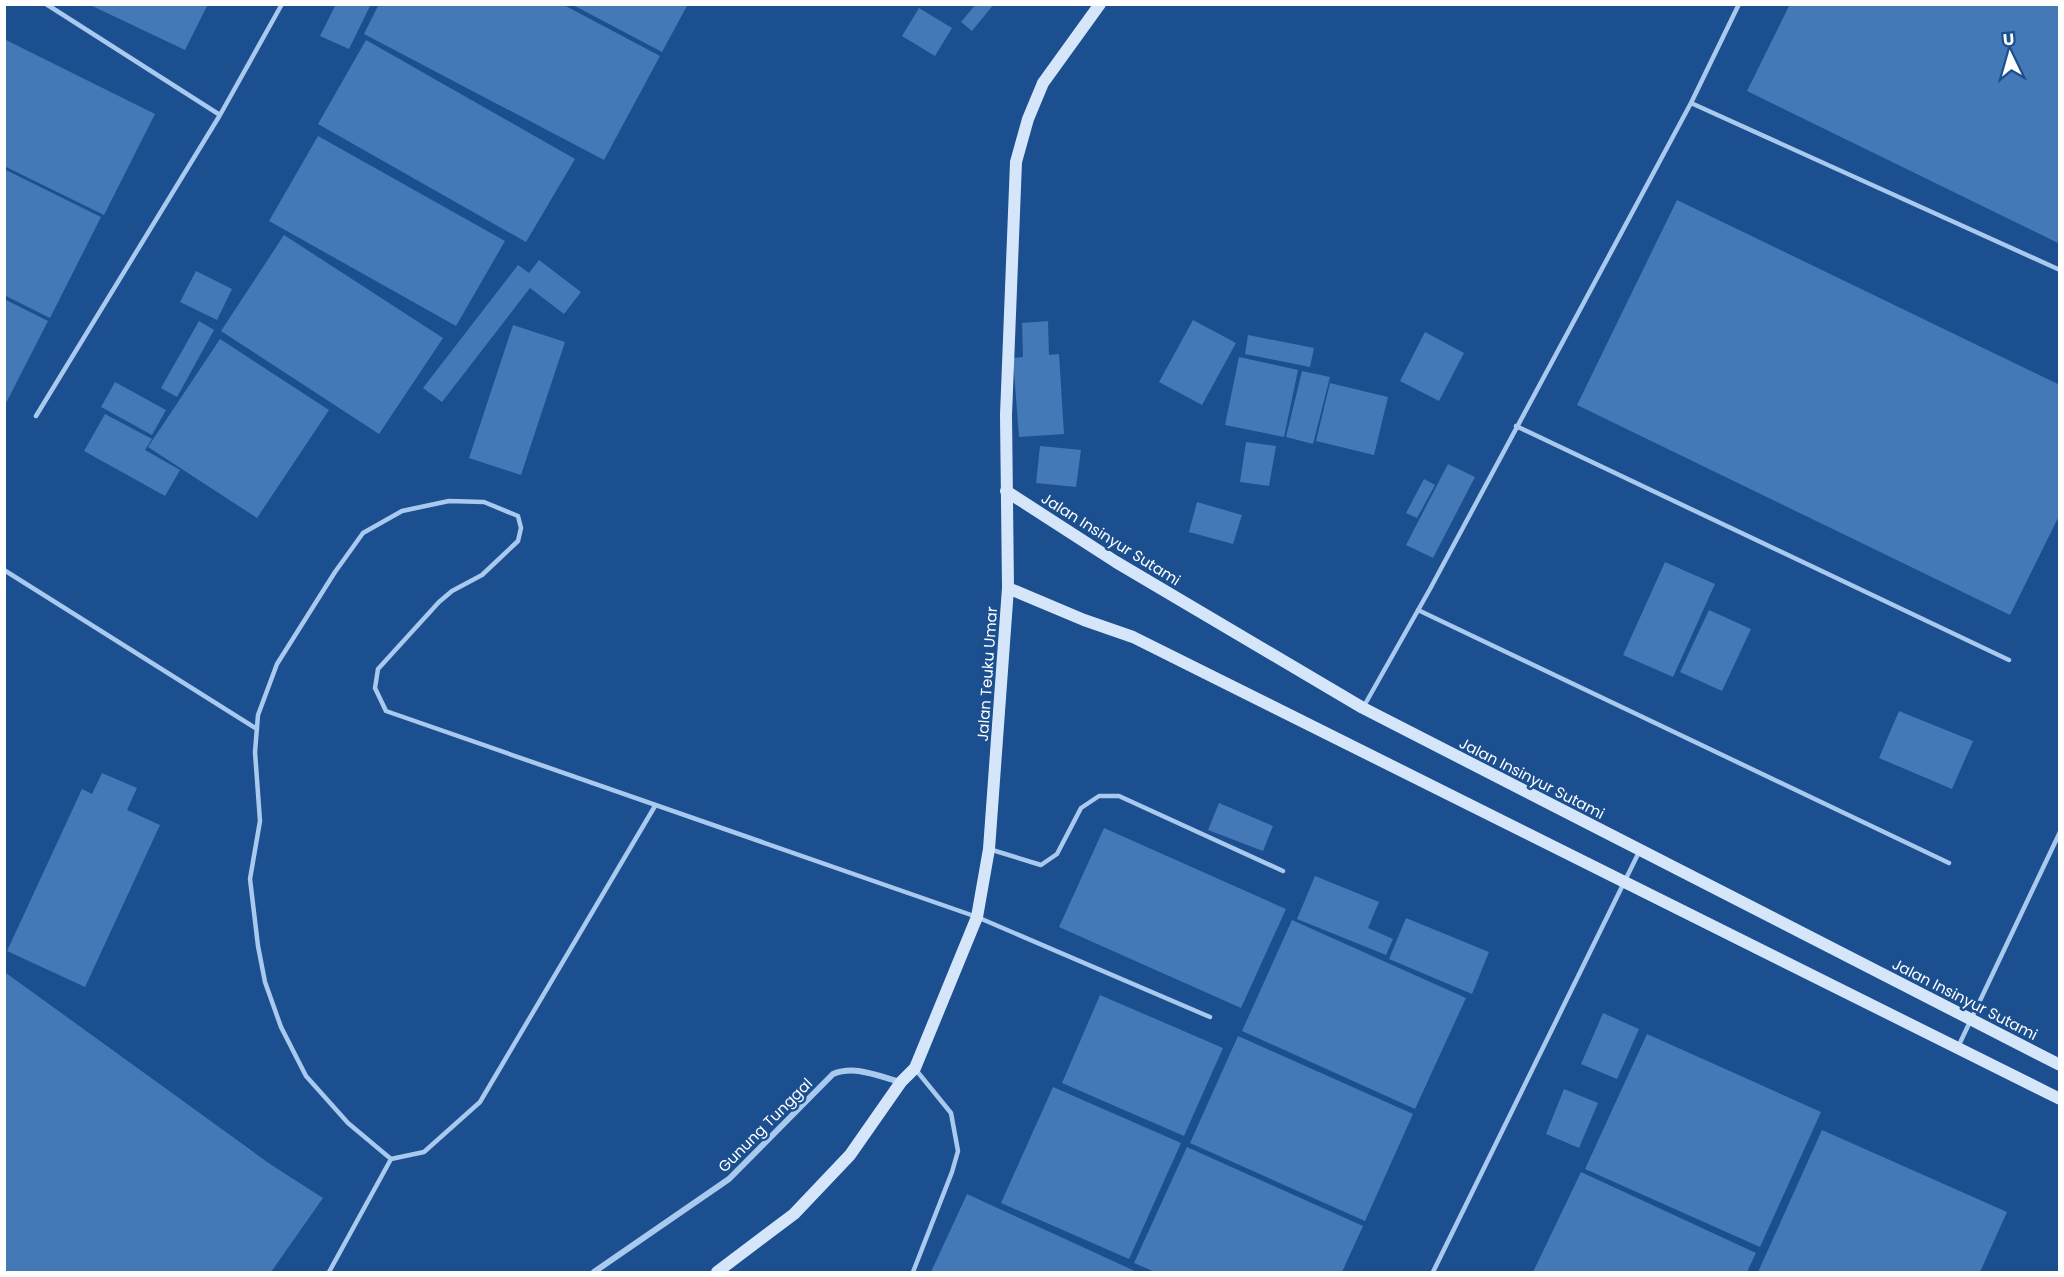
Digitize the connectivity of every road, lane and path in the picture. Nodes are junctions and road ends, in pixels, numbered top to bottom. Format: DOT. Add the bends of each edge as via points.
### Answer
graph roads {
  1 [pos="46,4"];
  2 [pos="282,4"];
  3 [pos="1100,4"];
  4 [pos="1739,4"];
  5 [pos="1691,103"];
  6 [pos="219,116"];
  7 [pos="2060,270"];
  8 [pos="36,416"];
  9 [pos="1516,426"];
  10 [pos="1006,491"];
  11 [pos="4,570"];
  12 [pos="1008,588"];
  13 [pos="1418,610"];
  14 [pos="2008,660"];
  15 [pos="1363,708"];
  16 [pos="257,729"];
  17 [pos="655,806"];
  18 [pos="2060,832"];
  19 [pos="989,849"];
  20 [pos="1639,850"];
  21 [pos="1949,863"];
  22 [pos="1283,871"];
  23 [pos="1625,882"];
  24 [pos="977,917"];
  25 [pos="1210,1017"];
  26 [pos="1970,1019"];
  27 [pos="1957,1048"];
  28 [pos="2060,1065"];
  29 [pos="915,1068"];
  30 [pos="901,1082"];
  31 [pos="2060,1099"];
  32 [pos="391,1160"];
  33 [pos="329,1272"];
  34 [pos="594,1272"];
  35 [pos="717,1272"];
  36 [pos="913,1272"];
  37 [pos="1433,1272"];
  1 -- 6 [label="lane"];
  2 -- 6 [label="lane"];
  3 -- 10 [label="street, Jalan Teuku Umar" via="1043,83 1016,162"];
  4 -- 5 [label="lane"];
  5 -- 7 [label="lane"];
  5 -- 9 [label="lane"];
  6 -- 8 [label="lane"];
  9 -- 13 [label="lane"];
  9 -- 14 [label="lane"];
  10 -- 12 [label="street, Jalan Teuku Umar"];
  10 -- 15 [label="street, Jalan Insinyur Sutami" via="1116,562"];
  11 -- 16 [label="lane"];
  12 -- 19 [label="street, Jalan Teuku Umar"];
  12 -- 23 [label="street" via="1133,637"];
  13 -- 15 [label="lane"];
  13 -- 21 [label="lane"];
  15 -- 20 [label="street, Jalan Insinyur Sutami"];
  16 -- 17 [label="lane" via="258,715 277,664 363,532 402,511 449,501 484,502 518,516 518,541 482,575 439,602 378,669 375,687 386,711"];
  16 -- 32 [label="lane" via="260,821 250,879 265,982 281,1027 306,1076 348,1123"];
  17 -- 24 [label="lane"];
  17 -- 32 [label="lane" via="480,1102 424,1152"];
  18 -- 26 [label="lane"];
  19 -- 22 [label="lane" via="1041,865 1057,854 1081,808 1099,796 1119,796"];
  19 -- 24 [label="street, Jalan Teuku Umar"];
  20 -- 23 [label="lane"];
  20 -- 26 [label="street, Jalan Insinyur Sutami"];
  23 -- 27 [label="street"];
  23 -- 37 [label="lane"];
  24 -- 25 [label="lane"];
  24 -- 29 [label="street, Jalan Teuku Umar"];
  26 -- 27 [label="lane"];
  26 -- 28 [label="street, Jalan Insinyur Sutami"];
  27 -- 31 [label="street"];
  29 -- 30 [label="street, Jalan Teuku Umar"];
  29 -- 36 [label="lane" via="951,1113 958,1151"];
  30 -- 34 [label="street, Gunung Tunggal" via="856,1070 833,1074 729,1179"];
  30 -- 35 [label="street, Jalan Teuku Umar" via="850,1155 794,1214"];
  32 -- 33 [label="lane"];
}
